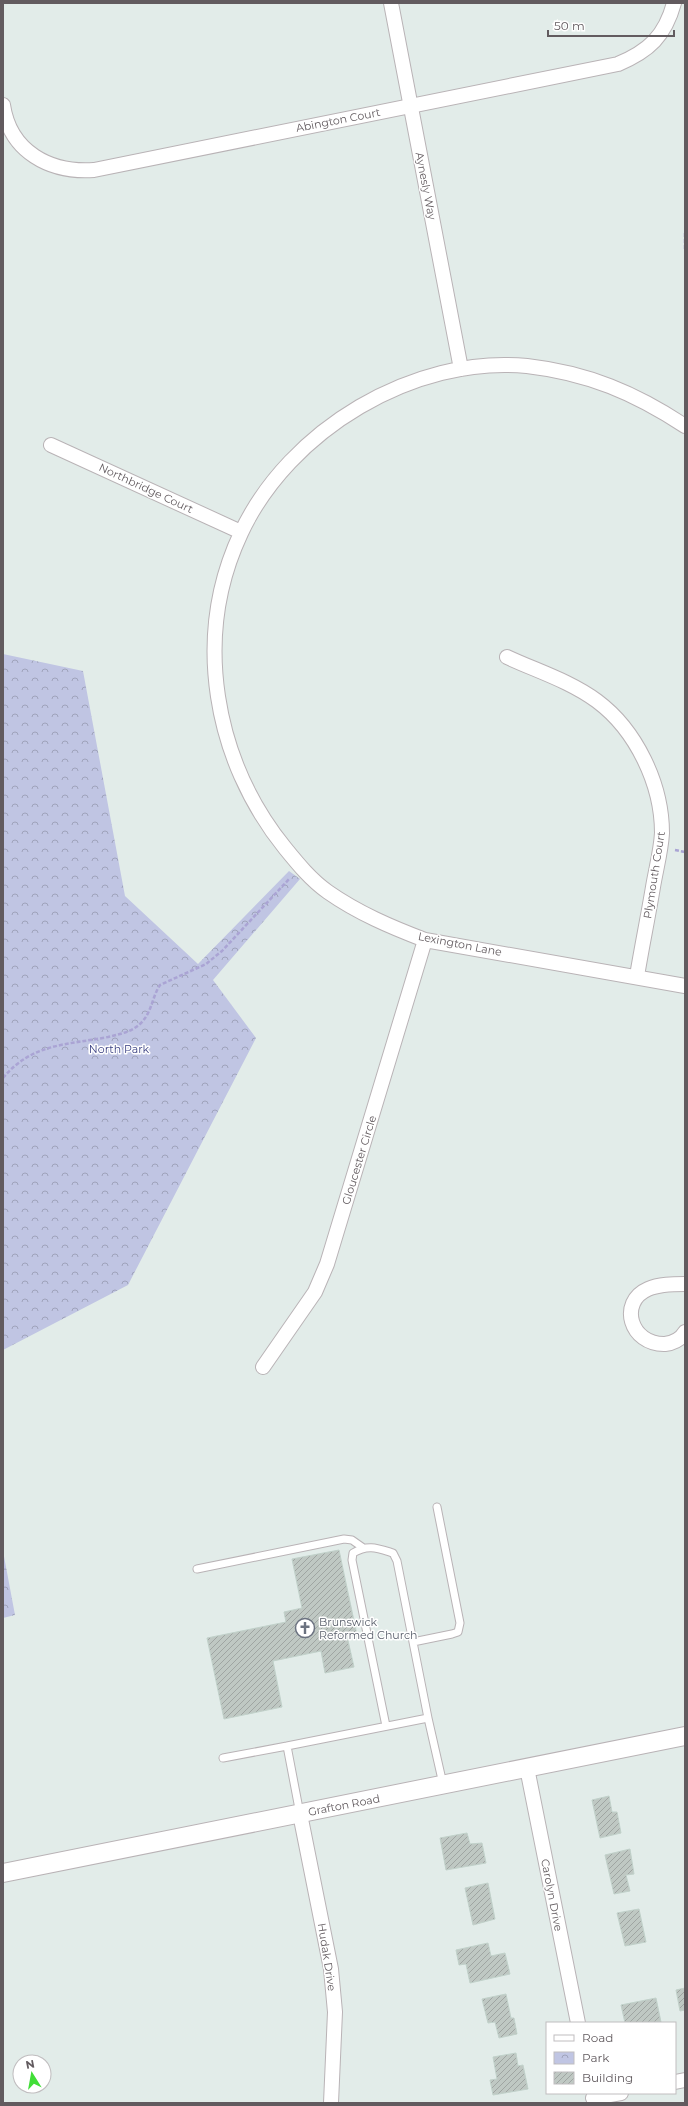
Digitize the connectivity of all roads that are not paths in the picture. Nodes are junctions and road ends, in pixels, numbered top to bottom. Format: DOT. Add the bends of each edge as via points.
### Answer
graph roads {
  1 [pos="391,3"];
  2 [pos="674,3"];
  3 [pos="3,105"];
  4 [pos="410,106"];
  5 [pos="461,369"];
  6 [pos="685,426"];
  7 [pos="51,445"];
  8 [pos="241,532"];
  9 [pos="507,657"];
  10 [pos="425,940"];
  11 [pos="637,976"];
  12 [pos="685,986"];
  13 [pos="685,1284"];
  14 [pos="685,1332"];
  15 [pos="263,1367"];
  16 [pos="437,1507"];
  17 [pos="362,1547"];
  18 [pos="197,1569"];
  19 [pos="413,1642"];
  20 [pos="428,1718"];
  21 [pos="386,1726"];
  22 [pos="685,1736"];
  23 [pos="287,1746"];
  24 [pos="223,1758"];
  25 [pos="527,1768"];
  26 [pos="444,1785"];
  27 [pos="300,1814"];
  28 [pos="3,1874"];
  29 [pos="578,2022"];
  30 [pos="615,2094"];
  31 [pos="593,2098"];
  32 [pos="331,2103"];
  1 -- 4 [label="street, Aynesly Way"];
  2 -- 4 [label="street, Abington Court" via="671,17 663,32 635,57 618,64"];
  3 -- 4 [label="street, Abington Court" via="12,132 25,148 40,160 57,168 76,171 94,170"];
  4 -- 5 [label="street, Aynesly Way"];
  5 -- 6 [label="street, Lexington Lane" via="526,366 563,372 627,392"];
  5 -- 8 [label="street, Lexington Lane" via="399,387 366,402 336,422 305,446 283,470"];
  7 -- 8 [label="street, Northbridge Court"];
  8 -- 10 [label="street, Lexington Lane" via="228,567 215,638 214,674 227,744 256,808 300,867 327,891 360,911 390,927"];
  9 -- 11 [label="street, Plymouth Court" via="574,686 598,701 627,731 647,768 656,792 662,834"];
  10 -- 11 [label="street, Lexington Lane"];
  10 -- 15 [label="street, Gloucester Circle" via="328,1264 315,1292"];
  11 -- 12 [label="street, Lexington Lane"];
  13 -- 14 [label="street" via="648,1289 636,1297 631,1309 633,1327 643,1339 656,1344 671,1343"];
  16 -- 19 [label="lane" via="460,1623 458,1632"];
  17 -- 18 [label="lane" via="352,1540 344,1539"];
  17 -- 19 [label="lane" via="374,1546 393,1553 397,1561"];
  17 -- 21 [label="lane" via="352,1553 352,1560"];
  19 -- 20 [label="lane"];
  20 -- 21 [label="lane"];
  20 -- 26 [label="lane"];
  21 -- 23 [label="lane"];
  22 -- 25 [label="street, Grafton Road"];
  23 -- 24 [label="lane"];
  23 -- 27 [label="lane"];
  25 -- 26 [label="street, Grafton Road"];
  25 -- 29 [label="street, Carolyn Drive"];
  26 -- 27 [label="street, Grafton Road"];
  27 -- 28 [label="street, Grafton Road"];
  27 -- 32 [label="street, Hudak Drive" via="331,1969 335,2012"];
  30 -- 31 [label="street"];
}
